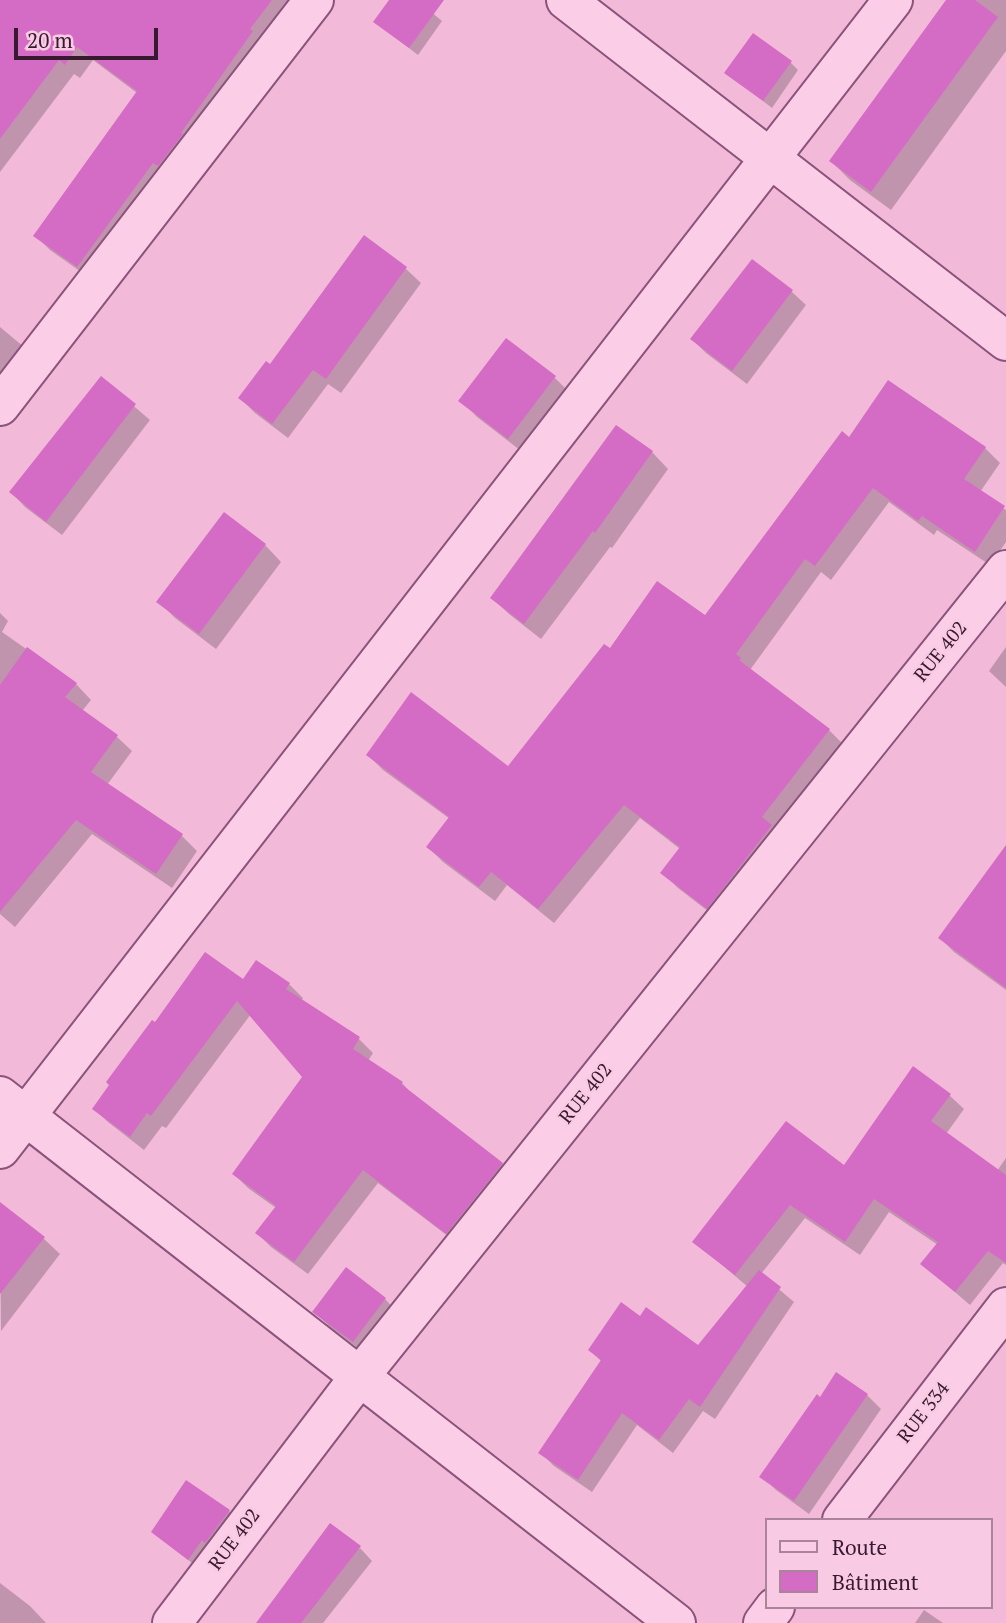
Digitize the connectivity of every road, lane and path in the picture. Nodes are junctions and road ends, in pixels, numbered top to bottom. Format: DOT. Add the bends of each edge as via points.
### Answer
graph roads {
  1 [pos="314,0"];
  2 [pos="566,0"];
  3 [pos="893,0"];
  4 [pos="770,158"];
  5 [pos="1006,341"];
  6 [pos="0,406"];
  7 [pos="1006,570"];
  8 [pos="13,1106"];
  9 [pos="0,1149"];
  10 [pos="1006,1307"];
  11 [pos="360,1376"];
  12 [pos="844,1518"];
  13 [pos="172,1623"];
  14 [pos="676,1623"];
  1 -- 6 [label="street"];
  2 -- 4 [label="street"];
  3 -- 4 [label="street"];
  4 -- 5 [label="street"];
  4 -- 8 [label="street"];
  7 -- 11 [label="street, RUE 402"];
  8 -- 9 [label="street"];
  8 -- 11 [label="street"];
  10 -- 12 [label="street, RUE 334"];
  11 -- 13 [label="street, RUE 402"];
  11 -- 14 [label="street"];
}
